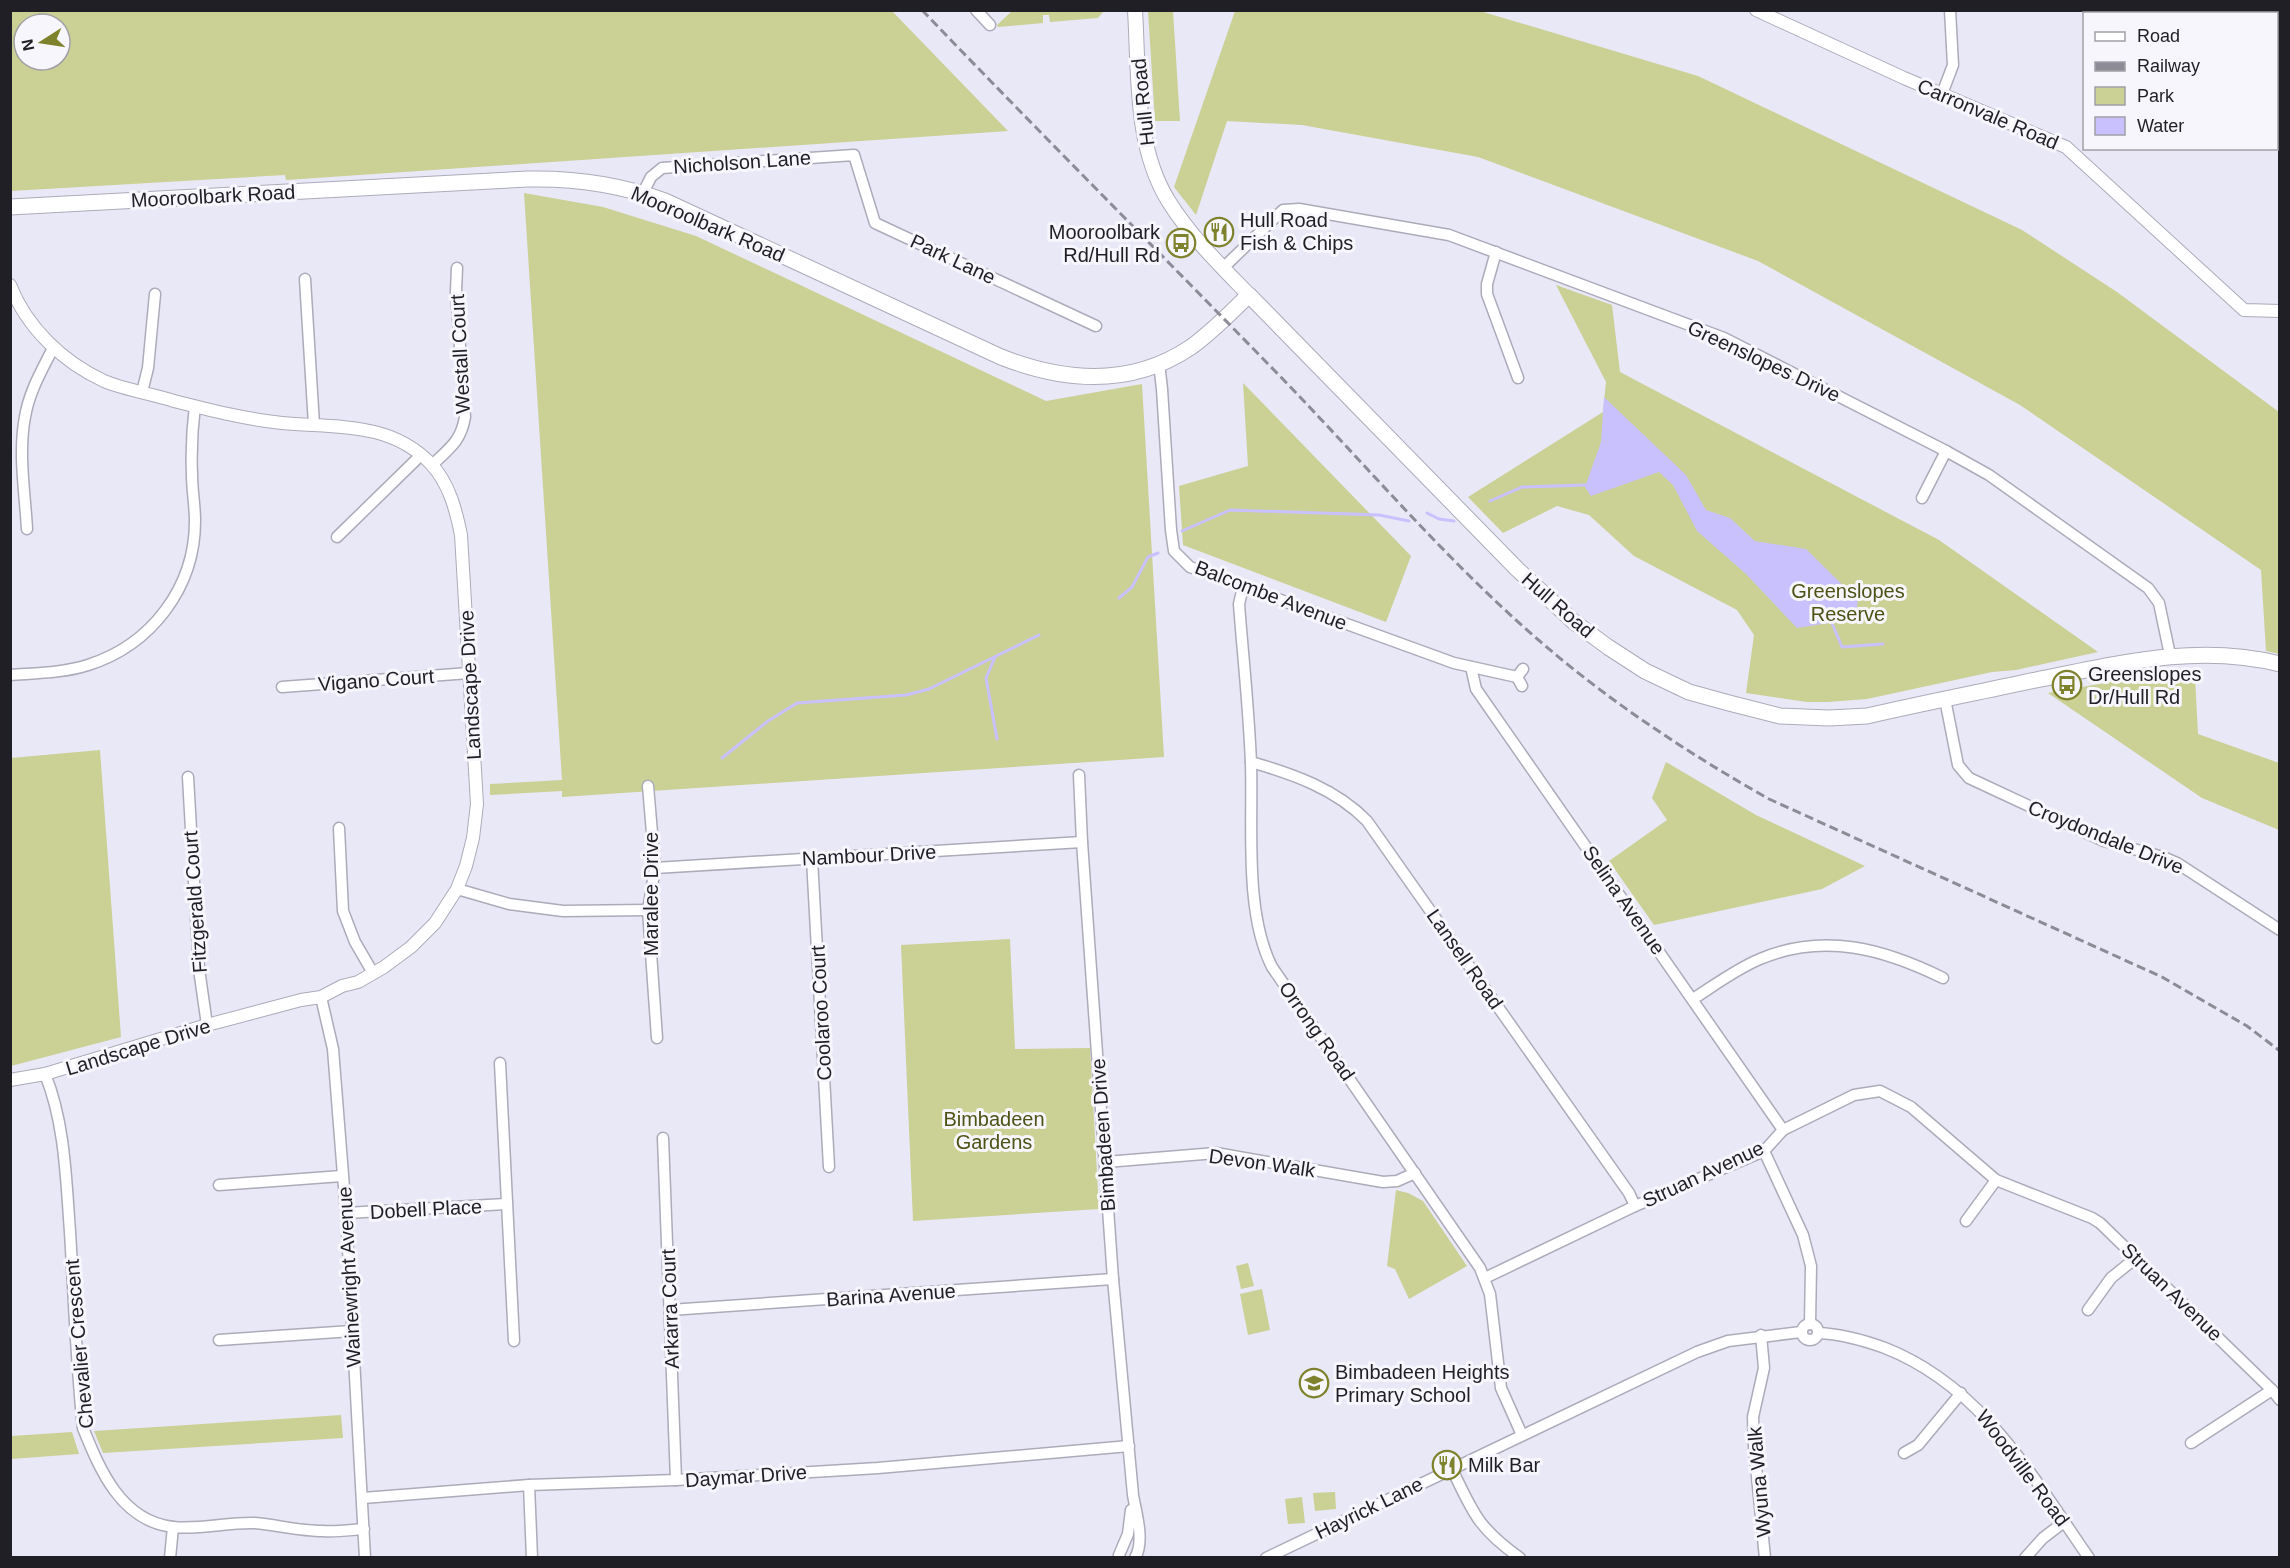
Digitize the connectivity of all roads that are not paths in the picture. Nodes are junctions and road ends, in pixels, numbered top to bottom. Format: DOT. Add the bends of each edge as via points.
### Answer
graph roads {
  1 [pos="976,10"];
  2 [pos="1135,10"];
  3 [pos="1950,10"];
  4 [pos="1757,11"];
  5 [pos="990,25"];
  6 [pos="1942,94"];
  7 [pos="854,154"];
  8 [pos="643,193"];
  9 [pos="10,207"];
  10 [pos="1496,252"];
  11 [pos="457,268"];
  12 [pos="1223,268"];
  13 [pos="305,279"];
  14 [pos="10,285"];
  15 [pos="155,294"];
  16 [pos="1250,295"];
  17 [pos="2280,311"];
  18 [pos="1095,326"];
  19 [pos="53,348"];
  20 [pos="1159,363"];
  21 [pos="1518,378"];
  22 [pos="142,392"];
  23 [pos="195,406"];
  24 [pos="314,425"];
  25 [pos="1946,451"];
  26 [pos="421,455"];
  27 [pos="432,465"];
  28 [pos="1922,498"];
  29 [pos="27,529"];
  30 [pos="337,537"];
  31 [pos="1243,587"];
  32 [pos="2170,655"];
  33 [pos="2280,664"];
  34 [pos="1471,667"];
  35 [pos="469,673"];
  36 [pos="10,675"];
  37 [pos="1521,677"];
  38 [pos="282,687"];
  39 [pos="1945,699"];
  40 [pos="1251,762"];
  41 [pos="1079,775"];
  42 [pos="188,777"];
  43 [pos="648,786"];
  44 [pos="339,828"];
  45 [pos="1082,842"];
  46 [pos="812,859"];
  47 [pos="655,868"];
  48 [pos="457,889"];
  49 [pos="648,910"];
  50 [pos="2280,930"];
  51 [pos="373,974"];
  52 [pos="1942,978"];
  53 [pos="321,997"];
  54 [pos="1693,999"];
  55 [pos="207,1026"];
  56 [pos="657,1038"];
  57 [pos="500,1063"];
  58 [pos="45,1074"];
  59 [pos="10,1080"];
  60 [pos="1783,1130"];
  61 [pos="663,1138"];
  62 [pos="1764,1151"];
  63 [pos="1106,1162"];
  64 [pos="829,1167"];
  65 [pos="1415,1173"];
  66 [pos="342,1176"];
  67 [pos="1996,1180"];
  68 [pos="219,1185"];
  69 [pos="507,1204"];
  70 [pos="1635,1206"];
  71 [pos="346,1213"];
  72 [pos="1965,1221"];
  73 [pos="2137,1257"];
  74 [pos="1485,1278"];
  75 [pos="1113,1279"];
  76 [pos="670,1310"];
  77 [pos="2088,1310"];
  78 [pos="1810,1324"];
  79 [pos="352,1331"];
  80 [pos="1801,1332"];
  81 [pos="1818,1333"];
  82 [pos="1761,1335"];
  83 [pos="219,1340"];
  84 [pos="514,1341"];
  85 [pos="2272,1390"];
  86 [pos="1961,1393"];
  87 [pos="2280,1400"];
  88 [pos="1522,1435"];
  89 [pos="2191,1443"];
  90 [pos="1129,1446"];
  91 [pos="1904,1452"];
  92 [pos="1452,1468"];
  93 [pos="676,1480"];
  94 [pos="529,1485"];
  95 [pos="1133,1495"];
  96 [pos="363,1498"];
  97 [pos="2064,1522"];
  98 [pos="173,1527"];
  99 [pos="364,1529"];
  100 [pos="1287,1553"];
  101 [pos="1118,1556"];
  102 [pos="170,1557"];
  103 [pos="365,1557"];
  104 [pos="532,1557"];
  105 [pos="1135,1557"];
  106 [pos="1266,1557"];
  107 [pos="1520,1557"];
  108 [pos="1765,1557"];
  109 [pos="2025,1557"];
  110 [pos="2089,1557"];
  1 -- 5 [label="street"];
  2 -- 12 [label="main road, Hull Road" via="1142,115 1150,163 1167,200"];
  3 -- 6 [label="street" via="1953,65"];
  4 -- 6 [label="street, Carronvale Road"];
  6 -- 17 [label="street, Carronvale Road" via="2066,147 2244,310"];
  7 -- 8 [label="street, Nicholson Lane" via="662,168 651,177"];
  7 -- 18 [label="street, Park Lane" via="875,223"];
  8 -- 9 [label="main road, Mooroolbark Road" via="593,181 538,178"];
  8 -- 20 [label="main road, Mooroolbark Road" via="1026,367 1098,376"];
  10 -- 12 [label="street, Greenslopes Drive" via="1449,235 1291,208 1283,210"];
  10 -- 21 [label="street" via="1487,294"];
  10 -- 25 [label="street, Greenslopes Drive" via="1724,338"];
  11 -- 27 [label="street, Westall Court" via="465,417 462,434"];
  12 -- 16 [label="main road, Hull Road"];
  13 -- 24 [label="street"];
  14 -- 19 [label="street, Landscape Drive" via="33,326"];
  15 -- 22 [label="street"];
  16 -- 20 [label="main road, Mooroolbark Road" via="1195,344"];
  16 -- 39 [label="main road, Hull Road" via="1517,569 1574,622 1645,671 1689,692 1780,716 1867,716"];
  19 -- 22 [label="street, Landscape Drive" via="105,381"];
  19 -- 29 [label="street" via="35,384 25,417"];
  20 -- 31 [label="street, Balcombe Avenue" via="1174,551 1190,567"];
  22 -- 23 [label="street, Landscape Drive"];
  23 -- 24 [label="street, Landscape Drive"];
  23 -- 36 [label="street" via="192,549 184,578 168,608 145,634 117,654 58,672"];
  24 -- 26 [label="street, Landscape Drive" via="374,430"];
  25 -- 28 [label="street"];
  25 -- 32 [label="street, Greenslopes Drive" via="1989,475 2148,588 2159,603"];
  26 -- 27 [label="street, Landscape Drive"];
  26 -- 30 [label="street"];
  27 -- 35 [label="street, Landscape Drive" via="455,507 460,535"];
  31 -- 34 [label="street, Balcombe Avenue"];
  31 -- 40 [label="street, Orrong Road" via="1239,604"];
  32 -- 33 [label="main road, Hull Road" via="2221,655"];
  32 -- 39 [label="main road, Hull Road"];
  34 -- 37 [label="street, Balcombe Avenue"];
  34 -- 54 [label="street, Selina Avenue" via="1476,689"];
  35 -- 38 [label="street, Vigano Court"];
  35 -- 48 [label="street, Landscape Drive" via="477,804 473,838"];
  39 -- 50 [label="street, Croydondale Drive" via="1958,765 1969,778 2104,841 2163,856"];
  40 -- 65 [label="street, Orrong Road" via="1256,914 1264,952"];
  40 -- 70 [label="street, Lansell Road" via="1336,795 1367,821"];
  41 -- 45 [label="street, Bimbadeen Drive"];
  42 -- 55 [label="street, Fitzgerald Court"];
  43 -- 47 [label="street, Maralee Drive"];
  44 -- 51 [label="street" via="343,911"];
  45 -- 46 [label="street, Nambour Drive"];
  45 -- 63 [label="street, Bimbadeen Drive"];
  46 -- 47 [label="street, Nambour Drive"];
  46 -- 64 [label="street, Coolaroo Court"];
  47 -- 49 [label="street, Maralee Drive"];
  48 -- 49 [label="street" via="509,904 563,911"];
  48 -- 51 [label="street, Landscape Drive" via="435,923 411,947"];
  49 -- 56 [label="street, Maralee Drive"];
  51 -- 53 [label="street, Landscape Drive"];
  52 -- 54 [label="street" via="1885,953 1856,947 1816,946 1761,959"];
  53 -- 55 [label="street, Landscape Drive"];
  53 -- 66 [label="street, Wainewright Avenue" via="333,1049"];
  54 -- 60 [label="street, Selina Avenue"];
  55 -- 58 [label="street, Landscape Drive"];
  57 -- 69 [label="street, Dobell Place"];
  58 -- 59 [label="street, Landscape Drive"];
  58 -- 98 [label="street, Chevalier Crescent" via="59,1116 67,1185 83,1428 110,1487 148,1521"];
  60 -- 62 [label="street, Struan Avenue"];
  60 -- 67 [label="street, Struan Avenue" via="1854,1095 1880,1091 1911,1107"];
  61 -- 76 [label="street, Arkarra Court"];
  62 -- 70 [label="street, Struan Avenue"];
  62 -- 78 [label="street" via="1803,1235 1811,1266"];
  63 -- 65 [label="street, Devon Walk" via="1216,1153 1383,1182"];
  63 -- 75 [label="street, Bimbadeen Drive"];
  65 -- 74 [label="street, Orrong Road"];
  66 -- 68 [label="street"];
  66 -- 71 [label="street, Wainewright Avenue"];
  67 -- 72 [label="street"];
  67 -- 73 [label="street, Struan Avenue" via="2092,1218"];
  69 -- 71 [label="street, Dobell Place"];
  69 -- 84 [label="street, Dobell Place"];
  70 -- 74 [label="street, Struan Avenue"];
  71 -- 79 [label="street, Wainewright Avenue"];
  73 -- 77 [label="street" via="2111,1278"];
  73 -- 85 [label="street, Struan Avenue"];
  74 -- 88 [label="street, Orrong Road" via="1499,1381"];
  75 -- 76 [label="street, Barina Avenue"];
  75 -- 90 [label="street, Bimbadeen Drive"];
  76 -- 93 [label="street, Arkarra Court"];
  78 -- 80 [label="street"];
  78 -- 81 [label="street"];
  79 -- 83 [label="street"];
  79 -- 96 [label="street, Wainewright Avenue"];
  80 -- 81 [label="street" via="1810,1340"];
  80 -- 82 [label="street"];
  81 -- 86 [label="street, Woodville Road" via="1854,1338 1893,1352 1929,1370"];
  82 -- 88 [label="street, Hayrick Lane" via="1728,1341 1668,1365"];
  82 -- 108 [label="street, Wyuna Walk" via="1764,1368 1753,1417"];
  85 -- 87 [label="street, Struan Avenue"];
  85 -- 89 [label="street"];
  86 -- 91 [label="street" via="1918,1445"];
  86 -- 97 [label="street, Woodville Road" via="1999,1431"];
  88 -- 92 [label="street, Hayrick Lane"];
  90 -- 93 [label="street, Daymar Drive" via="878,1468"];
  90 -- 95 [label="street, Bimbadeen Drive"];
  92 -- 100 [label="street, Hayrick Lane"];
  92 -- 107 [label="street" via="1479,1523 1497,1542"];
  93 -- 94 [label="street, Daymar Drive"];
  94 -- 96 [label="street, Daymar Drive"];
  94 -- 104 [label="street"];
  95 -- 101 [label="street, Bimbadeen Drive" via="1130,1528"];
  95 -- 105 [label="street, Bimbadeen Drive" via="1139,1545"];
  96 -- 99 [label="street, Wainewright Avenue"];
  97 -- 109 [label="street"];
  97 -- 110 [label="street, Woodville Road"];
  98 -- 99 [label="street, Chevalier Crescent" via="253,1523 322,1532"];
  98 -- 102 [label="street"];
  99 -- 103 [label="street, Wainewright Avenue"];
  100 -- 106 [label="street, Hayrick Lane"];
  101 -- 105 [label="street" via="1126,1553"];
}
